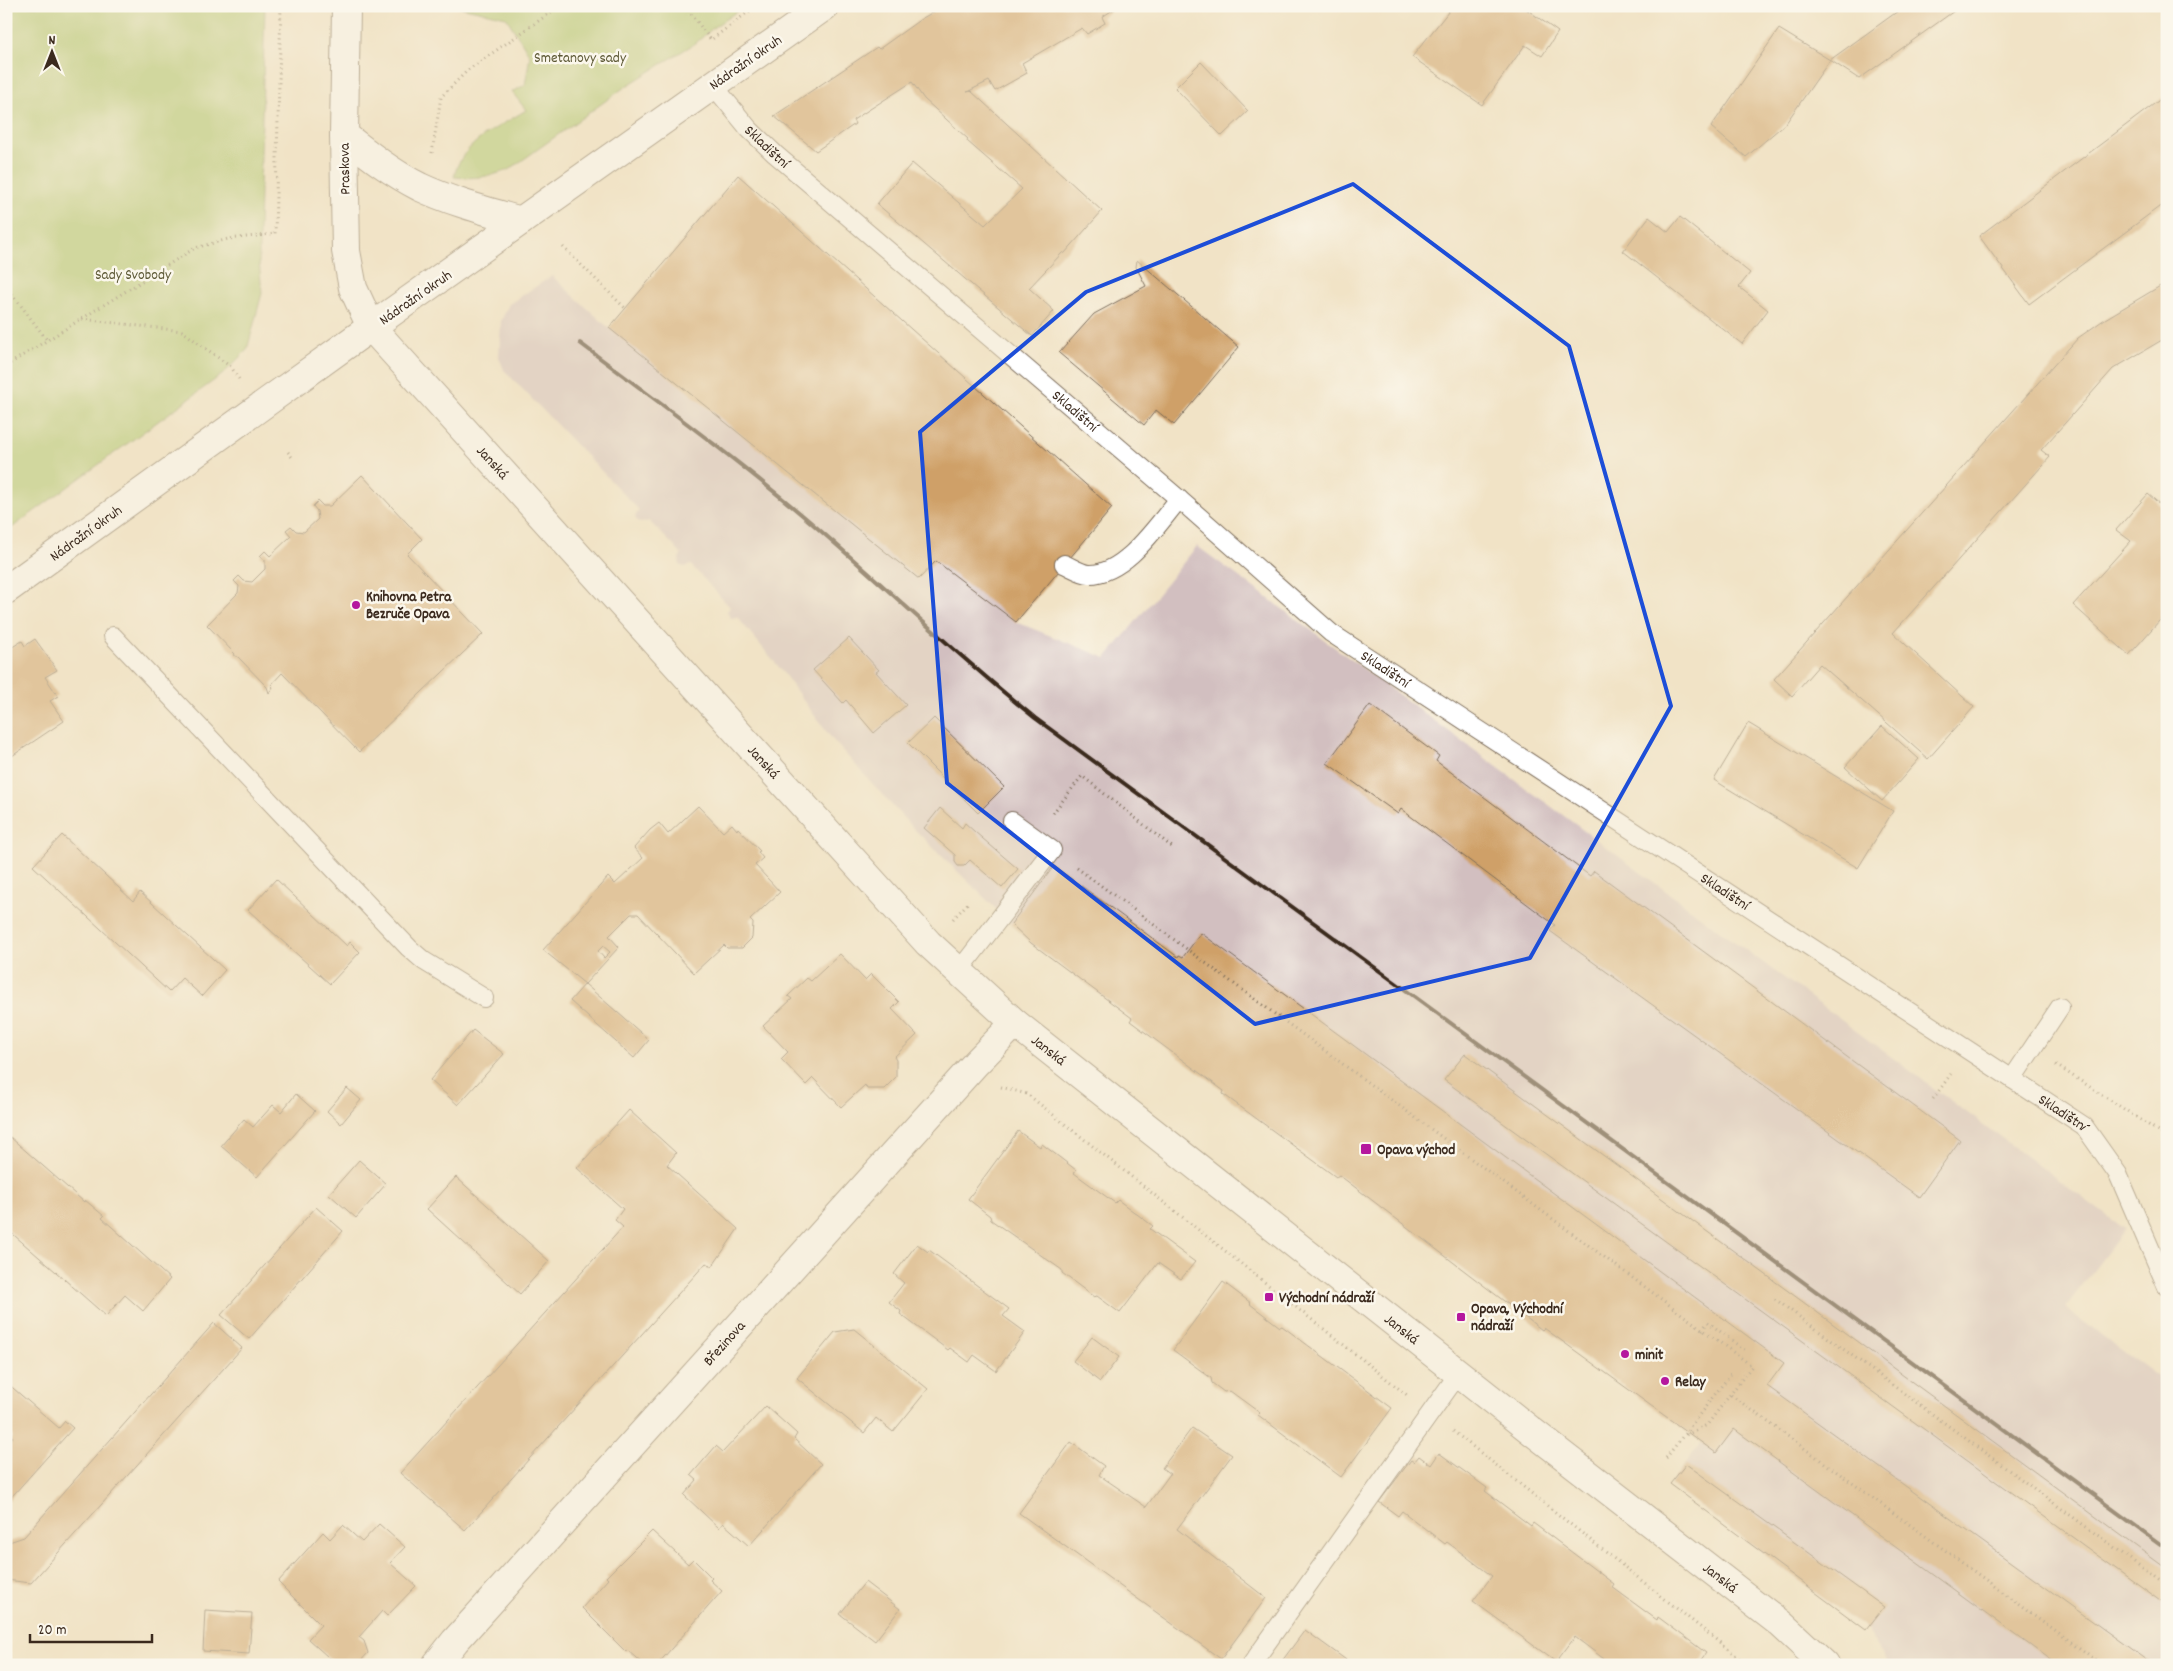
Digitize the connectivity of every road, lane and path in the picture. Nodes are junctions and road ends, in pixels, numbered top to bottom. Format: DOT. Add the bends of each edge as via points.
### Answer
graph roads {
  1 [pos="281,6"];
  2 [pos="346,6"];
  3 [pos="560,6"];
  4 [pos="685,6"];
  5 [pos="756,6"];
  6 [pos="825,6"];
  7 [pos="713,85"];
  8 [pos="344,135"];
  9 [pos="431,157"];
  10 [pos="521,221"];
  11 [pos="563,248"];
  12 [pos="6,286"];
  13 [pos="626,309"];
  14 [pos="81,319"];
  15 [pos="371,327"];
  16 [pos="47,340"];
  17 [pos="6,366"];
  18 [pos="237,376"];
  19 [pos="288,452"];
  20 [pos="294,460"];
  21 [pos="1179,499"];
  22 [pos="1064,564"];
  23 [pos="6,590"];
  24 [pos="114,636"];
  25 [pos="1012,821"];
  26 [pos="1035,838"];
  27 [pos="1172,847"];
  28 [pos="1052,850"];
  29 [pos="959,971"];
  30 [pos="484,998"];
  31 [pos="2060,1007"];
  32 [pos="1015,1023"];
  33 [pos="2012,1079"];
  34 [pos="1001,1086"];
  35 [pos="2167,1286"];
  36 [pos="1775,1299"];
  37 [pos="1702,1330"];
  38 [pos="1747,1352"];
  39 [pos="1733,1371"];
  40 [pos="1459,1374"];
  41 [pos="1731,1395"];
  42 [pos="1429,1412"];
  43 [pos="1684,1436"];
  44 [pos="1666,1458"];
  45 [pos="2167,1586"];
  46 [pos="436,1665"];
  47 [pos="1251,1665"];
  48 [pos="1748,1665"];
  49 [pos="1825,1665"];
  50 [pos="2103,1665"];
  1 -- 14 [label="path" via="275,234 228,239 195,248"];
  2 -- 8 [label="main road, Praskova"];
  3 -- 9 [label="path" via="468,70 441,97"];
  4 -- 5 [label="path" via="711,40"];
  6 -- 7 [label="main road, Nádražní okruh"];
  7 -- 10 [label="main road, Nádražní okruh"];
  7 -- 21 [label="lane, Skladištní" via="776,154"];
  8 -- 10 [label="main road" via="391,171 420,187"];
  8 -- 15 [label="main road, Praskova" via="346,251 353,288"];
  10 -- 15 [label="main road, Nádražní okruh"];
  11 -- 13 [label="path"];
  12 -- 16 [label="path"];
  14 -- 16 [label="path"];
  14 -- 18 [label="path" via="182,332 231,367"];
  15 -- 23 [label="main road, Nádražní okruh"];
  15 -- 29 [label="main road, Janská" via="928,943"];
  16 -- 17 [label="path"];
  19 -- 20 [label="path"];
  21 -- 22 [label="lane" via="1130,557 1108,571 1089,574"];
  21 -- 33 [label="lane, Skladištní" via="1331,633"];
  24 -- 30 [label="lane" via="408,948"];
  25 -- 26 [label="lane"];
  26 -- 27 [label="path" via="1082,776"];
  26 -- 28 [label="lane"];
  28 -- 29 [label="lane"];
  28 -- 37 [label="path"];
  29 -- 32 [label="main road, Janská"];
  31 -- 33 [label="lane"];
  32 -- 40 [label="main road, Janská"];
  32 -- 46 [label="main road, Březinova"];
  33 -- 35 [label="lane, Skladištní" via="2084,1126 2118,1174"];
  34 -- 42 [label="path" via="1027,1094"];
  36 -- 45 [label="path"];
  37 -- 38 [label="path" via="1708,1322"];
  37 -- 41 [label="path" via="1752,1366"];
  39 -- 43 [label="path"];
  40 -- 42 [label="lane"];
  40 -- 49 [label="main road, Janská" via="1780,1624"];
  41 -- 43 [label="path" via="1707,1425"];
  41 -- 50 [label="path"];
  42 -- 47 [label="lane"];
  42 -- 48 [label="path"];
  43 -- 44 [label="path"];
}
